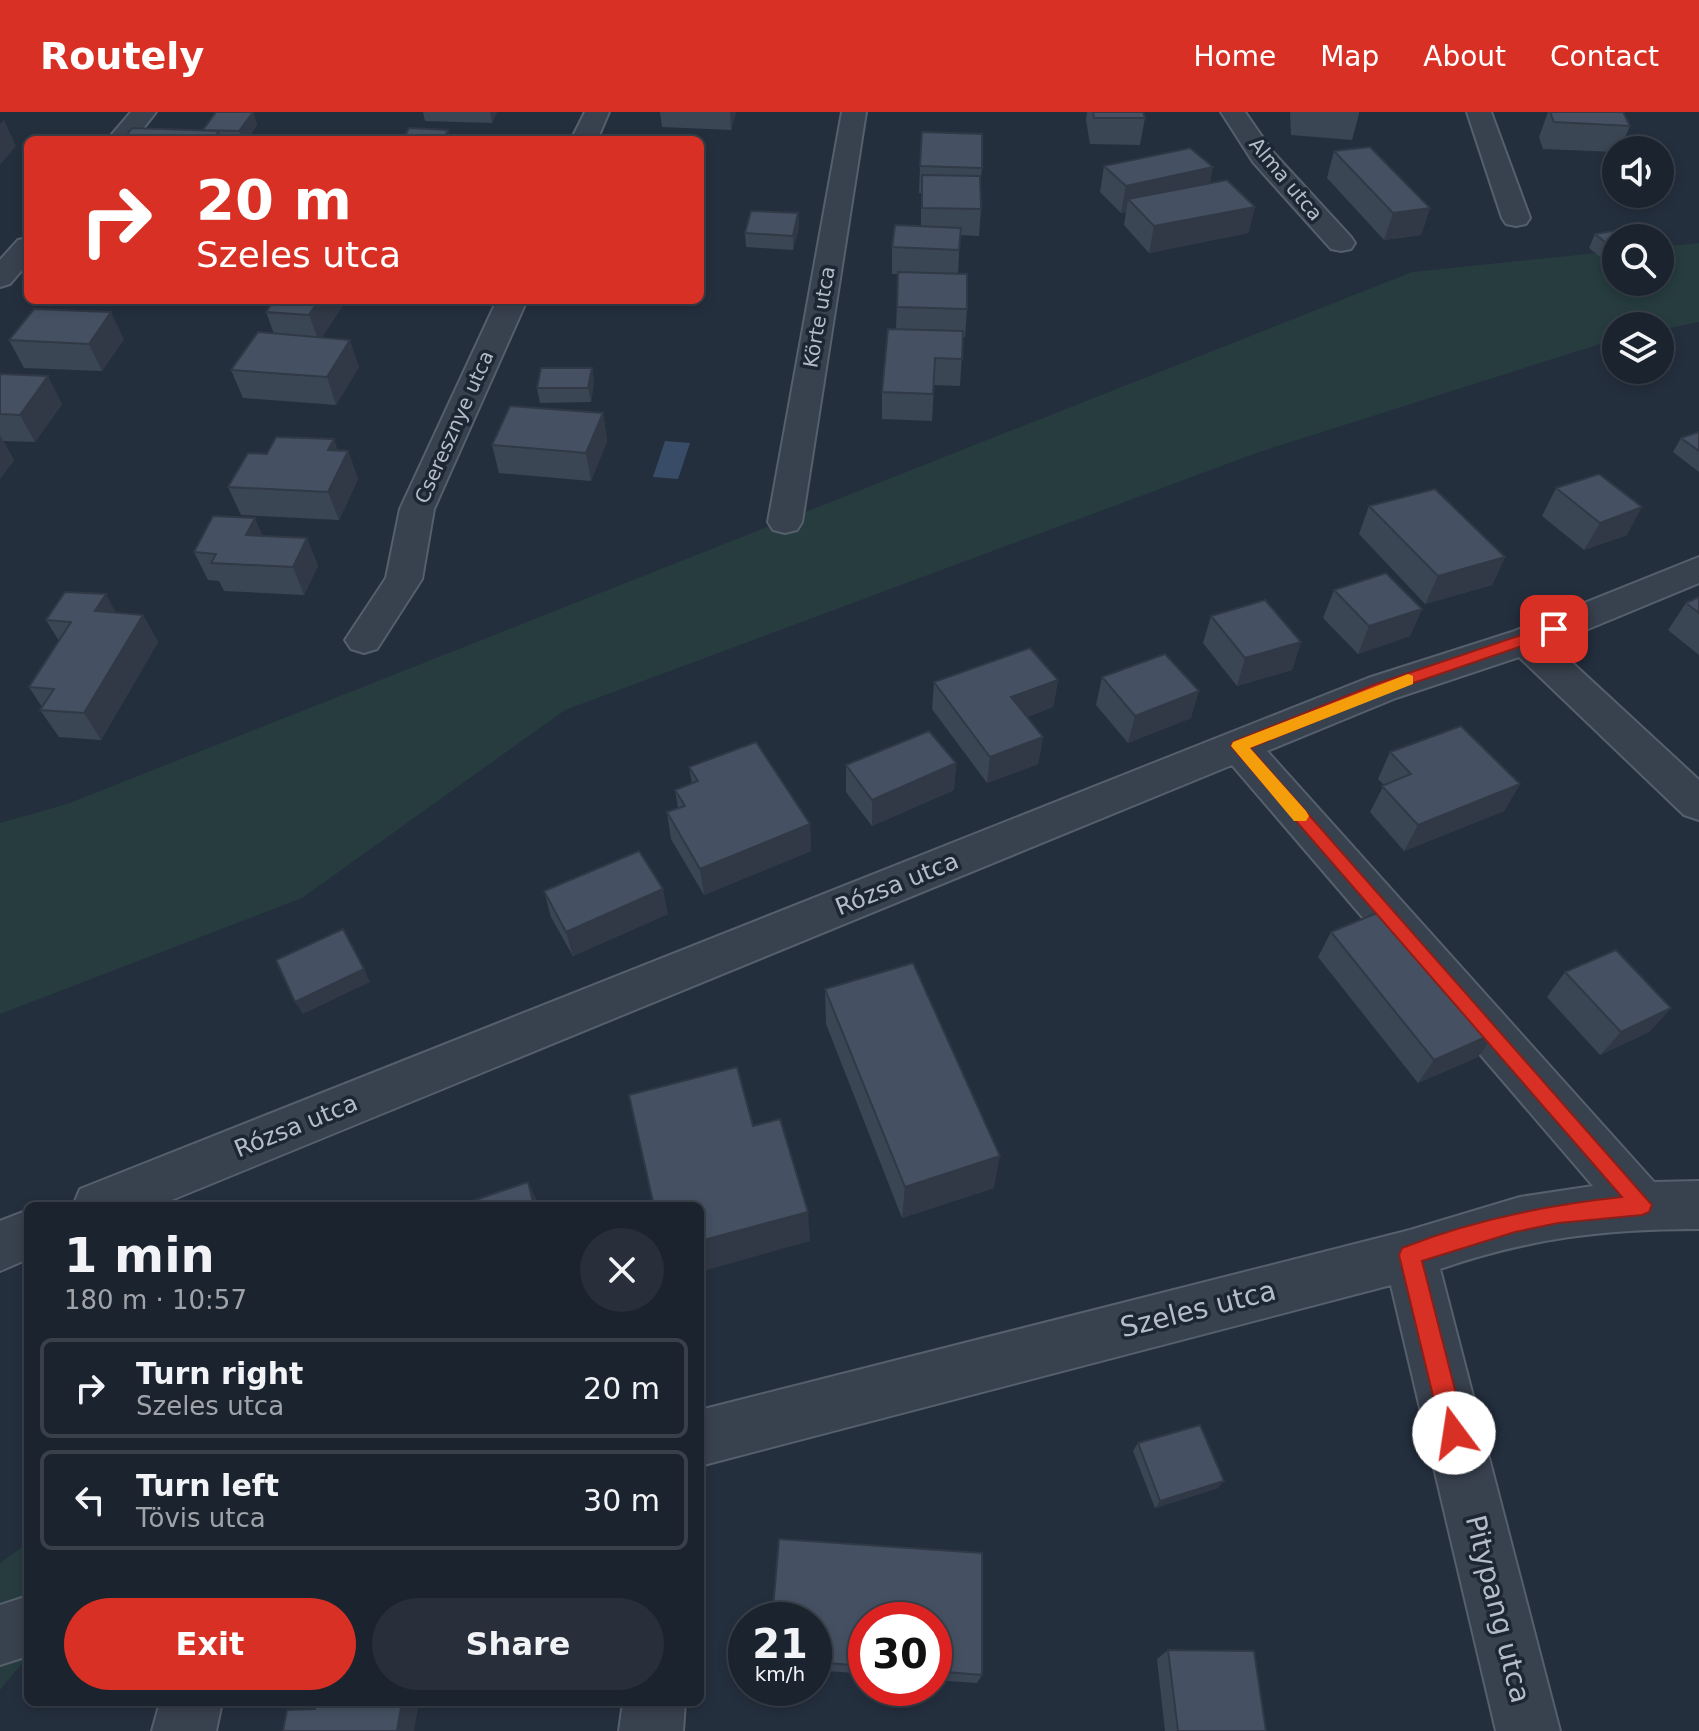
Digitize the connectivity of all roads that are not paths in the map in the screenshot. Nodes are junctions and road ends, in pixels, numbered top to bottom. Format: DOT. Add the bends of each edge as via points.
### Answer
graph roads {
  1 [pos="144,112"];
  2 [pos="597,112"];
  3 [pos="854,112"];
  4 [pos="1233,112"];
  5 [pos="1479,112"];
  6 [pos="123,136"];
  7 [pos="586,136"];
  8 [pos="1516,218"];
  9 [pos="1341,243"];
  10 [pos="24,251"];
  11 [pos="0,278"];
  12 [pos="510,304"];
  13 [pos="785,522"];
  14 [pos="1699,569"];
  15 [pos="364,640"];
  16 [pos="1525,641"];
  17 [pos="1239,746"];
  18 [pos="1699,804"];
  19 [pos="108,1202"];
  20 [pos="1642,1205"];
  21 [pos="1699,1205"];
  22 [pos="24,1236"];
  23 [pos="0,1246"];
  24 [pos="1410,1255"];
  25 [pos="704,1437"];
  26 [pos="24,1627"];
  27 [pos="0,1635"];
  28 [pos="190,1706"];
  29 [pos="654,1706"];
  30 [pos="184,1731"];
  31 [pos="651,1731"];
  32 [pos="1528,1731"];
  1 -- 6 [label="street"];
  2 -- 7 [label="street"];
  3 -- 13 [label="street, Körte utca"];
  4 -- 9 [label="street, Alma utca" via="1262,156"];
  5 -- 8 [label="street"];
  10 -- 11 [label="street"];
  12 -- 15 [label="street, Cseresznye utca" via="417,509 404,579"];
  14 -- 16 [label="street, Rózsa utca"];
  16 -- 17 [label="street, Rózsa utca" via="1382,688"];
  16 -- 18 [label="street"];
  17 -- 19 [label="street, Rózsa utca"];
  17 -- 20 [label="street"];
  20 -- 21 [label="street, Szeles utca"];
  20 -- 24 [label="street, Szeles utca" via="1515,1222"];
  22 -- 23 [label="street"];
  24 -- 25 [label="street, Szeles utca"];
  24 -- 32 [label="street, Pitypang utca"];
  26 -- 27 [label="street"];
  28 -- 30 [label="street"];
  29 -- 31 [label="street"];
}
